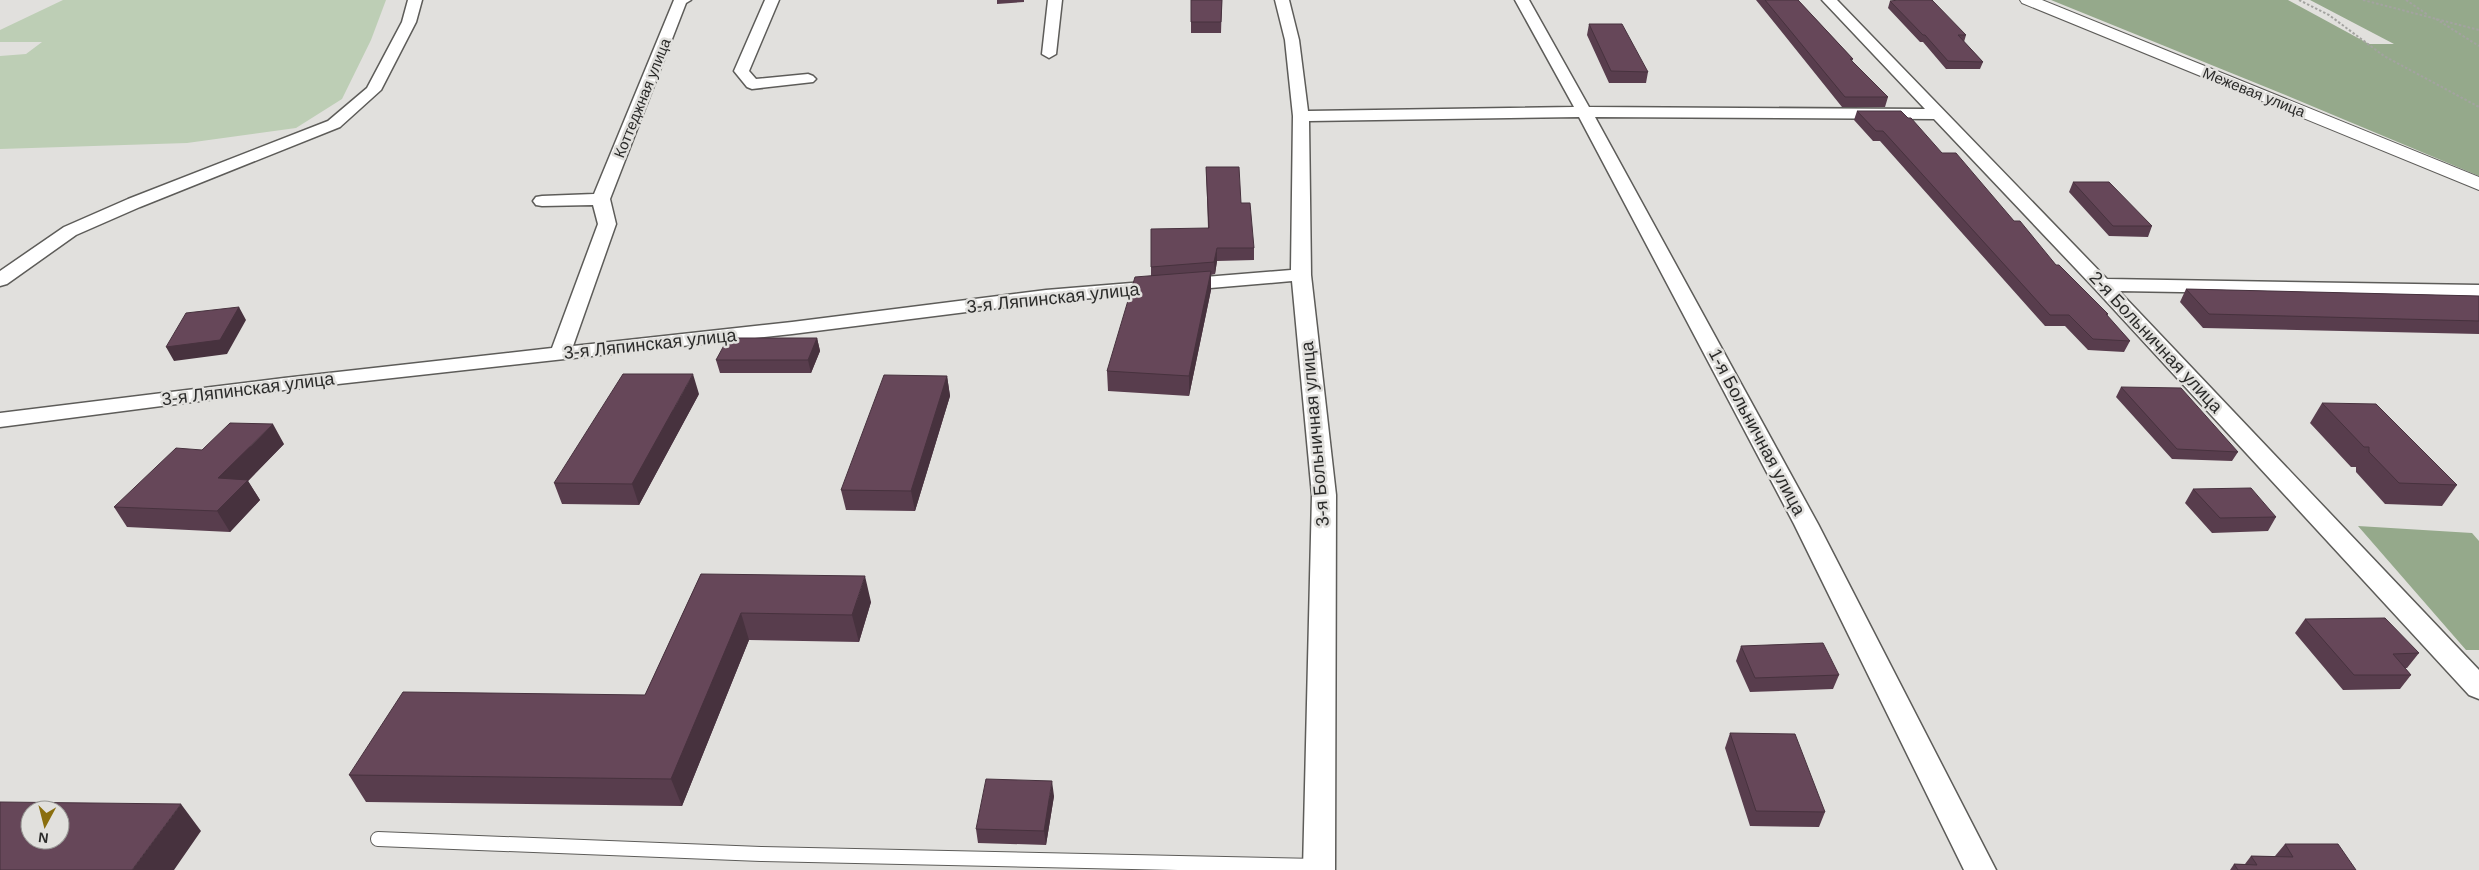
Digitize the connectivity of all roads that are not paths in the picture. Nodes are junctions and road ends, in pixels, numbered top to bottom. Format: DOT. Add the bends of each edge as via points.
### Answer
graph roads {
  1 [pos="415,0"];
  2 [pos="684,0"];
  3 [pos="772,0"];
  4 [pos="1055,0"];
  5 [pos="1282,0"];
  6 [pos="1522,0"];
  7 [pos="1828,0"];
  8 [pos="2028,0"];
  9 [pos="1049,54"];
  10 [pos="808,79"];
  11 [pos="1584,112"];
  12 [pos="1940,114"];
  13 [pos="1301,116"];
  14 [pos="2479,184"];
  15 [pos="601,199"];
  16 [pos="542,201"];
  17 [pos="1301,275"];
  18 [pos="0,280"];
  19 [pos="2102,285"];
  20 [pos="2479,291"];
  21 [pos="560,354"];
  22 [pos="0,420"];
  23 [pos="2479,688"];
  24 [pos="378,839"];
  25 [pos="1319,868"];
  26 [pos="1980,870"];
  1 -- 18 [label="street" via="410,22 374,90 334,124 70,231"];
  2 -- 15 [label="street, Коттеджная улица" via="681,0"];
  3 -- 10 [label="street" via="741,71 752,84"];
  4 -- 9 [label="street"];
  5 -- 13 [label="street, 3-я Больничная улица" via="1292,40"];
  6 -- 11 [label="street, 1-я Больничная улица"];
  7 -- 12 [label="street, 2-я Больничная улица"];
  8 -- 14 [label="street, Межевая улица"];
  11 -- 12 [label="street"];
  11 -- 13 [label="street"];
  11 -- 26 [label="street, 1-я Больничная улица" via="1806,524"];
  12 -- 19 [label="street, 2-я Больничная улица"];
  13 -- 17 [label="street, 3-я Больничная улица"];
  15 -- 16 [label="street"];
  15 -- 21 [label="street" via="607,224"];
  17 -- 21 [label="street, 3-я Ляпинская улица" via="1046,296"];
  17 -- 25 [label="street, 3-я Больничная улица" via="1324,495"];
  19 -- 20 [label="street"];
  19 -- 23 [label="street, 2-я Больничная улица"];
  21 -- 22 [label="street, 3-я Ляпинская улица" via="284,384"];
  24 -- 25 [label="lane" via="761,854"];
}
